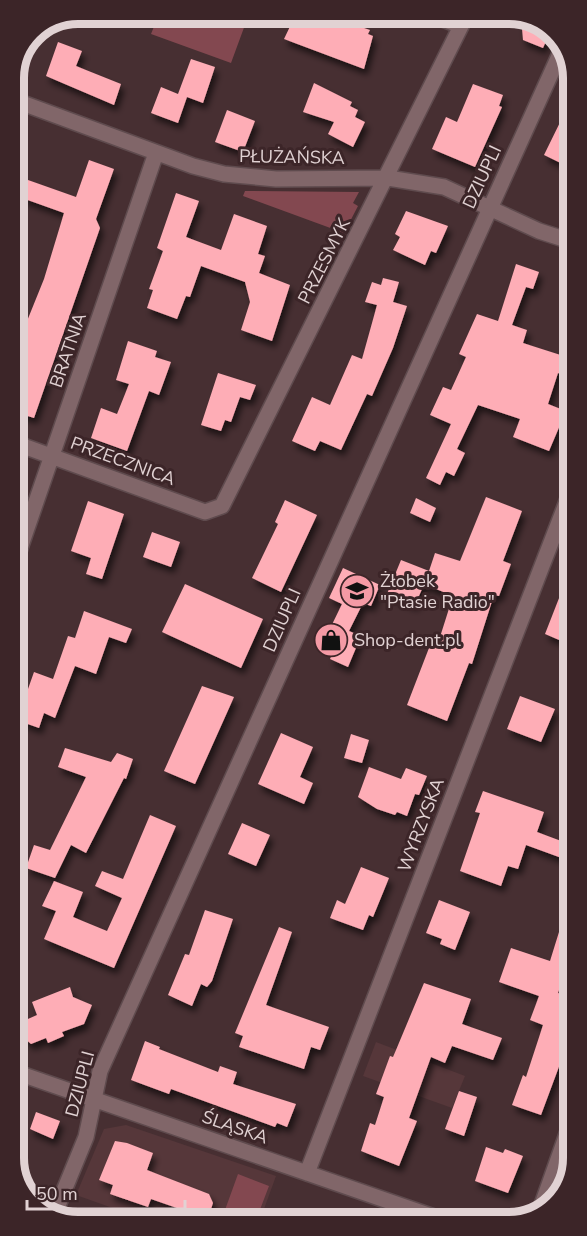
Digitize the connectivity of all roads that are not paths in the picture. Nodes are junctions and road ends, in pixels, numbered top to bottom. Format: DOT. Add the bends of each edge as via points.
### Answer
graph roads {
  1 [pos="462,24"];
  2 [pos="559,56"];
  3 [pos="24,104"];
  4 [pos="156,153"];
  5 [pos="388,178"];
  6 [pos="490,207"];
  7 [pos="563,239"];
  8 [pos="24,446"];
  9 [pos="52,456"];
  10 [pos="217,510"];
  11 [pos="563,512"];
  12 [pos="24,538"];
  13 [pos="24,1075"];
  14 [pos="94,1099"];
  15 [pos="563,1145"];
  16 [pos="307,1173"];
  17 [pos="544,1200"];
  18 [pos="57,1207"];
  19 [pos="420,1212"];
  1 -- 5 [label="street, PRZESMYK"];
  2 -- 6 [label="street, DZIUPLI"];
  3 -- 4 [label="street, PŁUŻAŃSKA"];
  4 -- 5 [label="street, PŁUŻAŃSKA" via="214,172 250,178"];
  4 -- 9 [label="street, BRATNIA"];
  5 -- 6 [label="street, PŁUŻAŃSKA" via="444,187"];
  5 -- 10 [label="street, PRZESMYK" via="226,500"];
  6 -- 7 [label="street, PŁUŻAŃSKA"];
  6 -- 14 [label="street, DZIUPLI" via="100,1071"];
  8 -- 9 [label="street, PRZECZNICA"];
  9 -- 10 [label="street, PRZECZNICA" via="206,512"];
  9 -- 12 [label="street, BRATNIA"];
  11 -- 16 [label="street, WYRZYSKA"];
  13 -- 14 [label="street, ŚLĄSKA"];
  14 -- 16 [label="street, ŚLĄSKA"];
  14 -- 18 [label="street, DZIUPLI" via="86,1137"];
  15 -- 17 [label="street"];
  16 -- 19 [label="street, ŚLĄSKA"];
}
